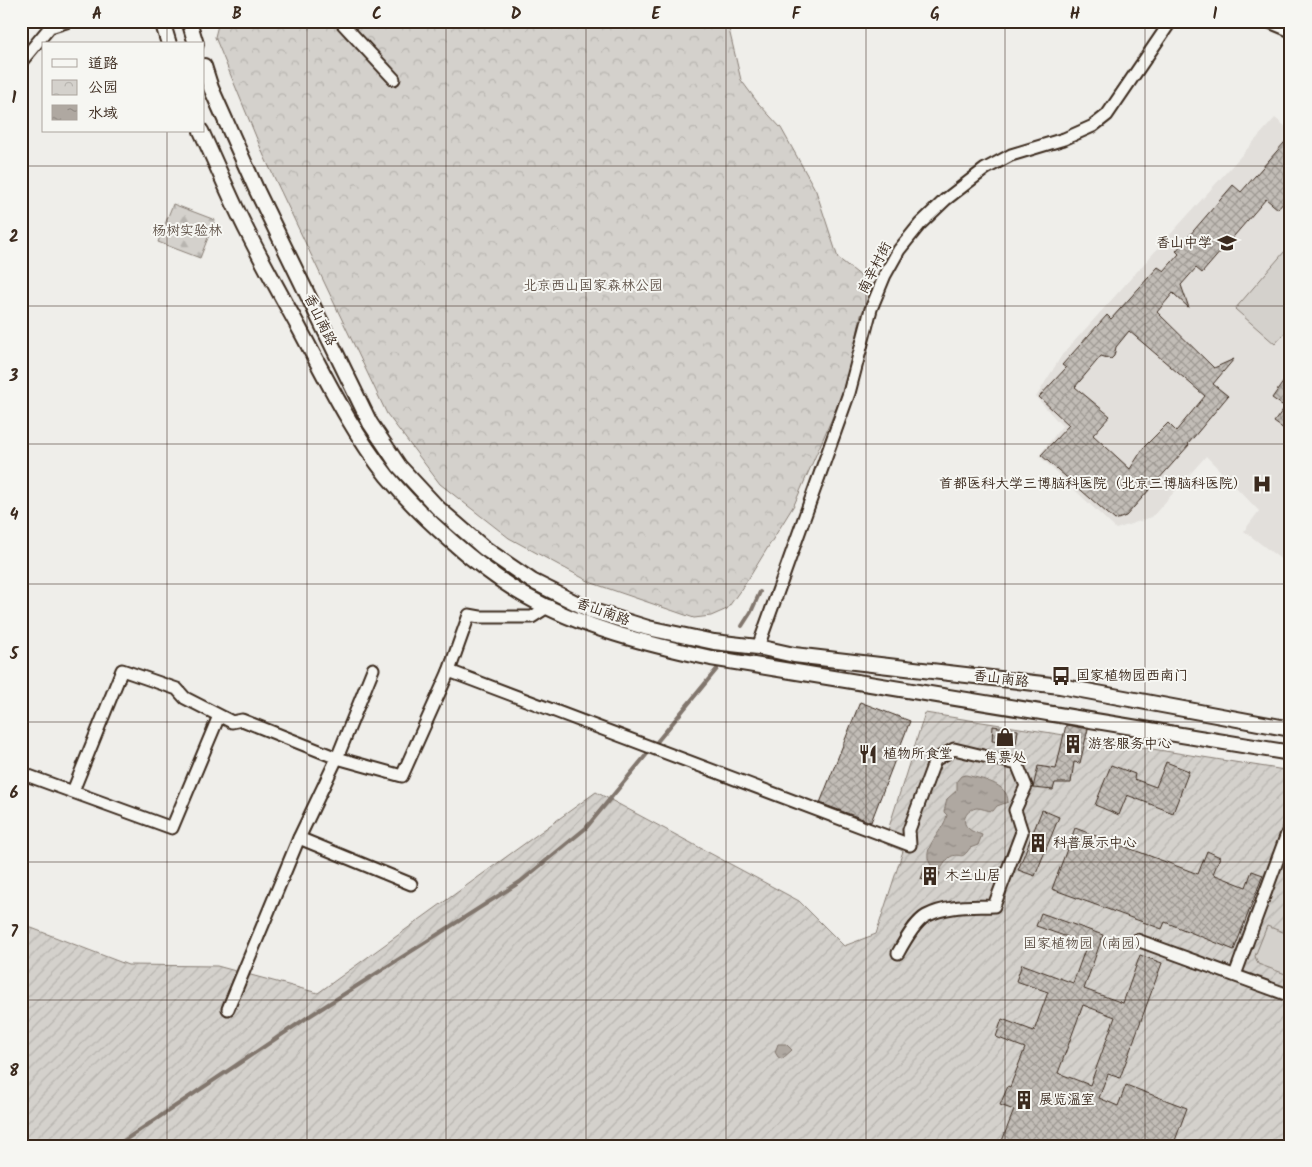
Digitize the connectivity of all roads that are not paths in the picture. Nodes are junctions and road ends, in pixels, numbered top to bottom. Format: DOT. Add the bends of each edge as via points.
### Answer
graph roads {
  1 [pos="69,21"];
  2 [pos="162,21"];
  3 [pos="189,21"];
  4 [pos="340,21"];
  5 [pos="1171,21"];
  6 [pos="1267,21"];
  7 [pos="1291,31"];
  8 [pos="167,42"];
  9 [pos="195,42"];
  10 [pos="21,62"];
  11 [pos="205,69"];
  12 [pos="394,79"];
  13 [pos="201,132"];
  14 [pos="549,606"];
  15 [pos="758,646"];
  16 [pos="373,669"];
  17 [pos="449,671"];
  18 [pos="219,716"];
  19 [pos="1291,729"];
  20 [pos="1291,753"];
  21 [pos="337,758"];
  22 [pos="28,776"];
  23 [pos="73,791"];
  24 [pos="1291,823"];
  25 [pos="299,838"];
  26 [pos="411,884"];
  27 [pos="1137,940"];
  28 [pos="898,953"];
  29 [pos="1235,975"];
  30 [pos="1291,996"];
  31 [pos="228,1009"];
  1 -- 10 [label="street" via="50,27"];
  2 -- 8 [label="street"];
  3 -- 9 [label="street"];
  4 -- 12 [label="street"];
  5 -- 15 [label="street, 南辛村街" via="1107,116 1064,139 1011,155 984,169 920,224 899,250 871,309 849,393"];
  6 -- 7 [label="street"];
  11 -- 15 [label="street, 香山南路" via="257,191 370,423 399,466 438,508 484,548 532,581 590,610 648,628 714,642"];
  13 -- 14 [label="street, 香山南路" via="248,233 320,367 355,429 387,476 474,560 524,595"];
  14 -- 17 [label="street" via="532,617 469,615"];
  14 -- 20 [label="street, 香山南路" via="586,624 644,643 711,658"];
  15 -- 19 [label="street, 香山南路" via="794,655 1060,686"];
  16 -- 21 [label="street"];
  17 -- 21 [label="street" via="402,776"];
  17 -- 28 [label="street" via="910,845 909,830 935,760 954,749 1018,764 1026,786 1015,810 1022,832 994,906 952,908 924,917"];
  18 -- 21 [label="street" via="232,722 242,720"];
  18 -- 23 [label="street" via="172,828"];
  18 -- 23 [label="street" via="185,698 177,689 122,670"];
  21 -- 25 [label="street"];
  22 -- 23 [label="street"];
  24 -- 29 [label="street"];
  25 -- 26 [label="street"];
  25 -- 31 [label="street"];
  27 -- 29 [label="street"];
  29 -- 30 [label="street"];
}
